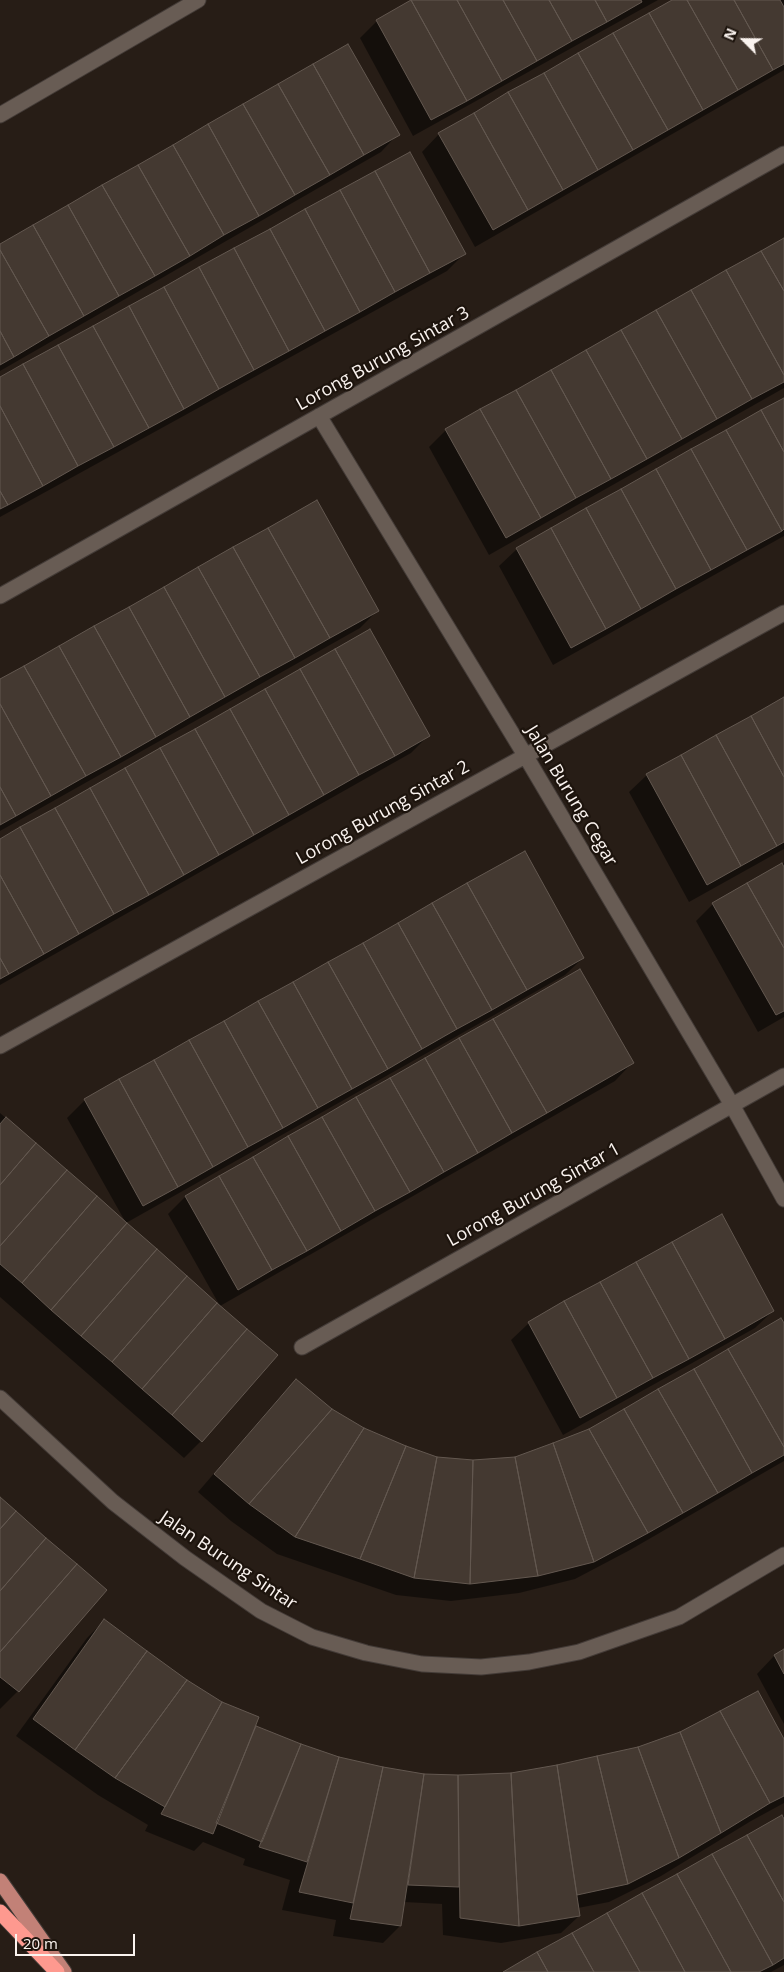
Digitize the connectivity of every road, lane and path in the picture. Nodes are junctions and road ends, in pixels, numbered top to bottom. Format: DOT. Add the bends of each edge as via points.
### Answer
graph roads {
  1 [pos="198,0"];
  2 [pos="181,4"];
  3 [pos="0,115"];
  4 [pos="784,154"];
  5 [pos="319,416"];
  6 [pos="0,596"];
  7 [pos="784,613"];
  8 [pos="525,755"];
  9 [pos="0,1046"];
  10 [pos="784,1076"];
  11 [pos="732,1105"];
  12 [pos="784,1199"];
  13 [pos="302,1347"];
  14 [pos="0,1398"];
  15 [pos="784,1555"];
  16 [pos="0,1881"];
  17 [pos="0,1912"];
  18 [pos="58,1972"];
  19 [pos="64,1972"];
  1 -- 2 [label="street"];
  2 -- 3 [label="street"];
  4 -- 5 [label="street, Lorong Burung Sintar 3"];
  5 -- 6 [label="street, Lorong Burung Sintar 3"];
  5 -- 8 [label="street, Jalan Burung Cegar"];
  7 -- 8 [label="street, Lorong Burung Sintar 2"];
  8 -- 9 [label="street, Lorong Burung Sintar 2"];
  8 -- 11 [label="street, Jalan Burung Cegar"];
  10 -- 11 [label="street, Lorong Burung Sintar 1"];
  11 -- 12 [label="street, Jalan Burung Cegar"];
  11 -- 13 [label="street, Lorong Burung Sintar 1"];
  14 -- 15 [label="street, Jalan Burung Sintar" via="113,1502 261,1611 312,1637 366,1653 422,1664 481,1667 579,1652 679,1617"];
  16 -- 19 [label="main road"];
  17 -- 18 [label="highway"];
}
